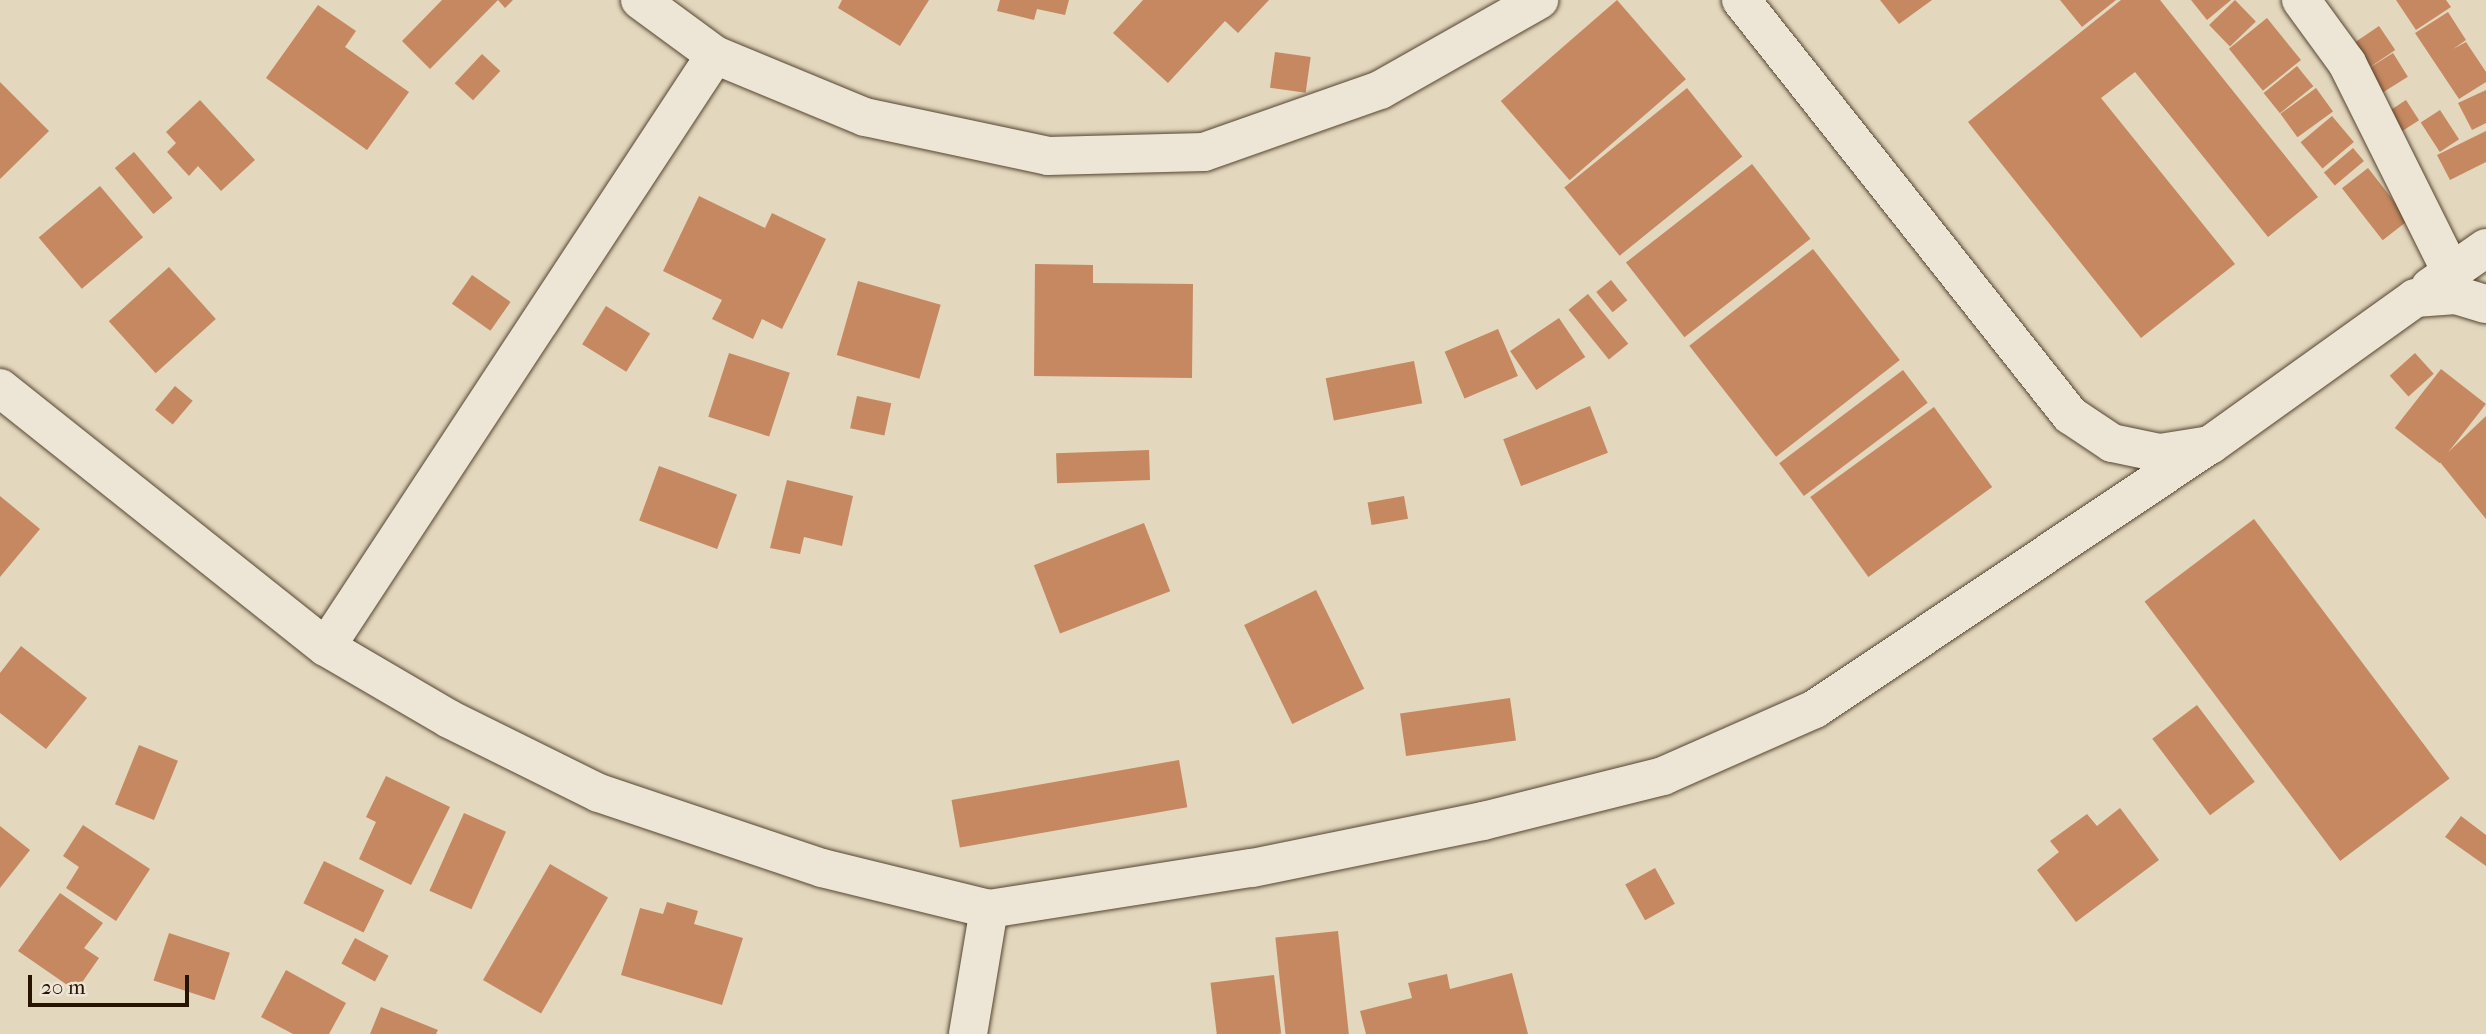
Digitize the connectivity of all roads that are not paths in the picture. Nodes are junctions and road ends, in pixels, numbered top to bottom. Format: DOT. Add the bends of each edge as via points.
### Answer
graph roads {
  1 [pos="640,0"];
  2 [pos="1539,0"];
  3 [pos="1741,0"];
  4 [pos="2301,0"];
  5 [pos="715,55"];
  6 [pos="2486,248"];
  7 [pos="2451,272"];
  8 [pos="2415,298"];
  9 [pos="2486,304"];
  10 [pos="0,388"];
  11 [pos="2210,445"];
  12 [pos="326,647"];
  13 [pos="989,909"];
  14 [pos="968,1034"];
  1 -- 5 [label="street"];
  2 -- 5 [label="street" via="1380,90 1204,152 1048,156 865,117"];
  3 -- 11 [label="street" via="2070,415 2112,443 2160,453"];
  4 -- 7 [label="street" via="2347,63"];
  5 -- 12 [label="street"];
  6 -- 7 [label="street"];
  7 -- 8 [label="street"];
  8 -- 9 [label="street" via="2456,295"];
  8 -- 11 [label="street"];
  10 -- 12 [label="street"];
  11 -- 13 [label="street" via="1815,709 1663,776 1483,821 1266,865"];
  12 -- 13 [label="street" via="449,719 599,793 822,868"];
  13 -- 14 [label="street"];
}
